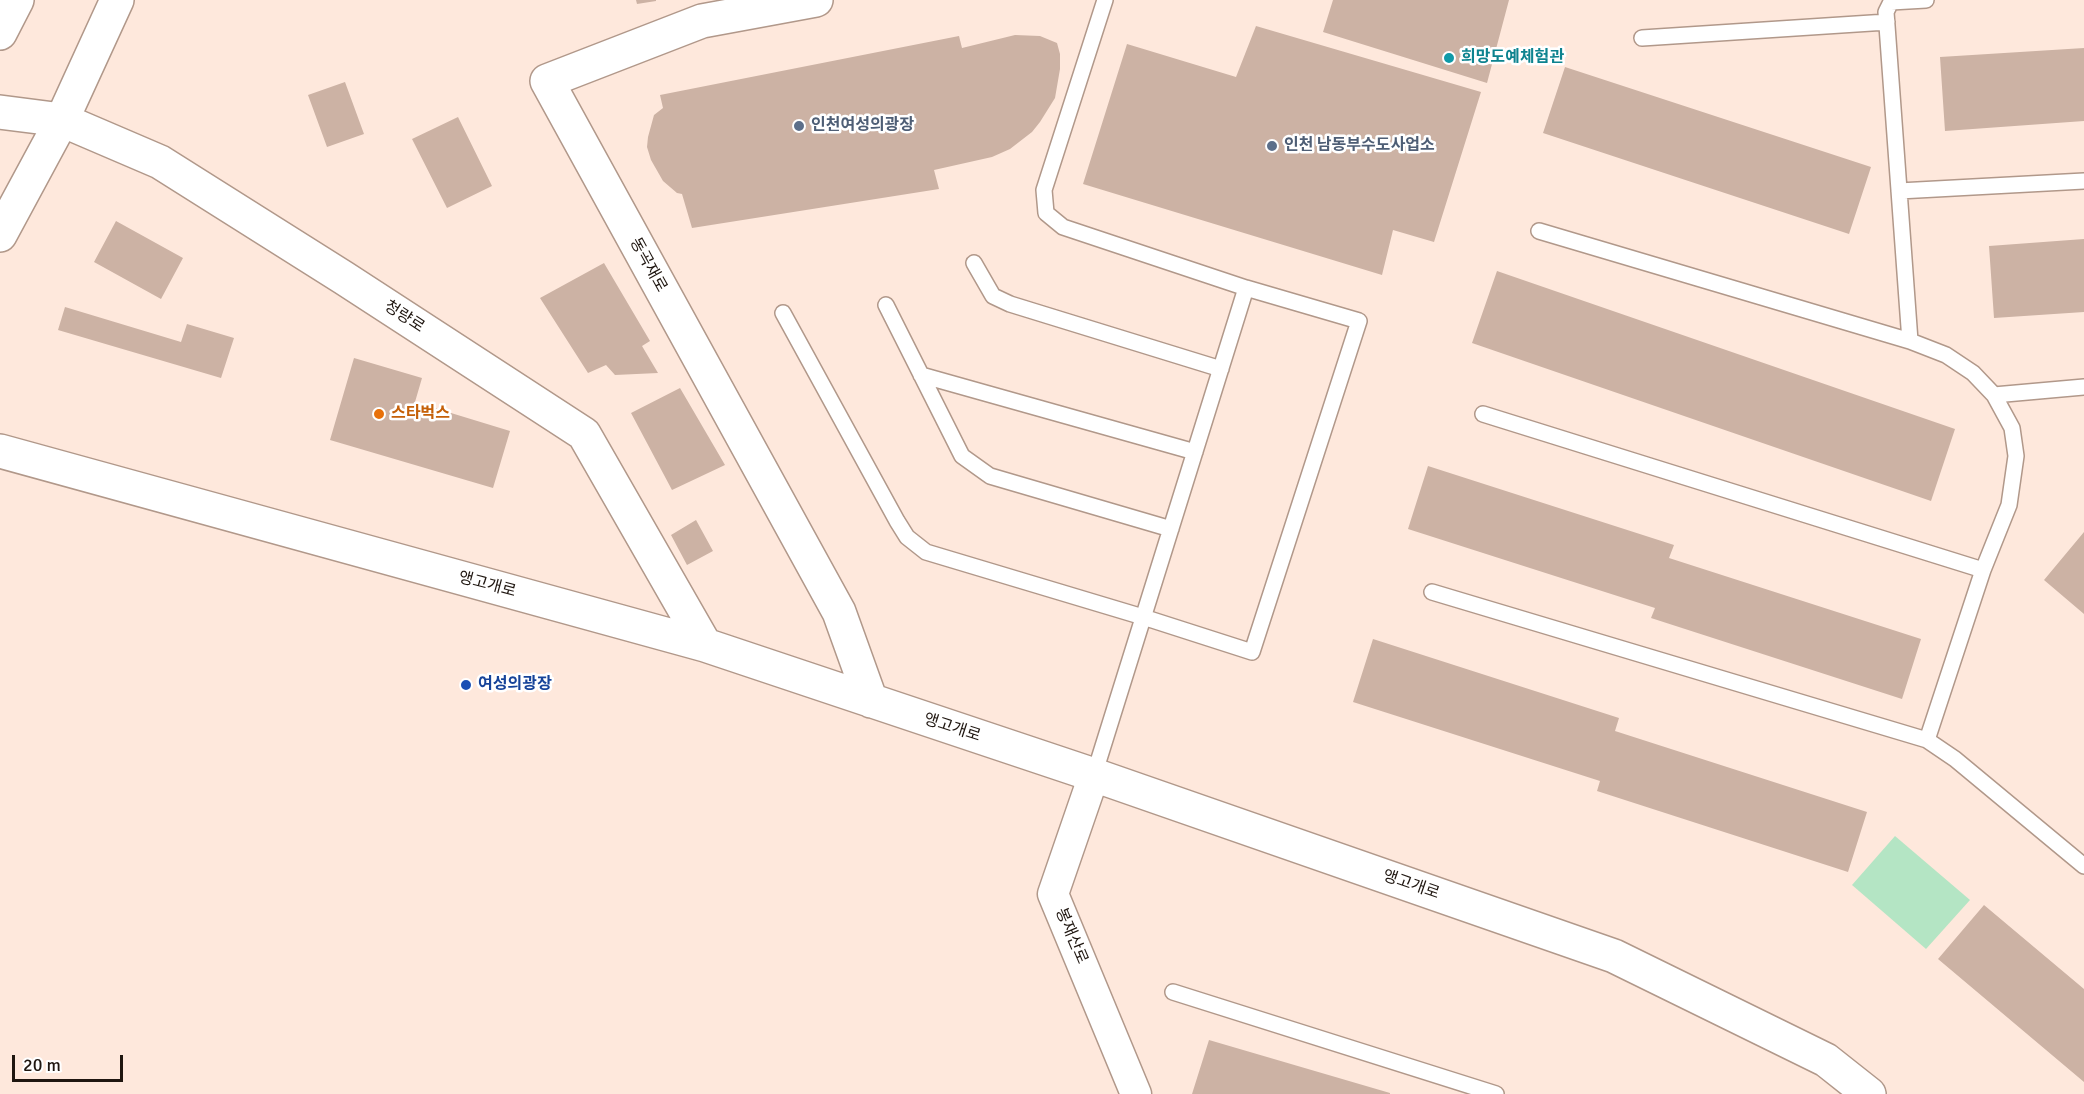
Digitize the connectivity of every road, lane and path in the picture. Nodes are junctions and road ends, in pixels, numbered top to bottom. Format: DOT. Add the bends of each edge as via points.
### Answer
graph roads {
  1 [pos="17,0"];
  2 [pos="117,0"];
  3 [pos="816,0"];
  4 [pos="1105,0"];
  5 [pos="1926,0"];
  6 [pos="1887,22"];
  7 [pos="0,33"];
  8 [pos="1642,38"];
  9 [pos="0,112"];
  10 [pos="62,120"];
  11 [pos="2084,181"];
  12 [pos="1899,191"];
  13 [pos="1539,231"];
  14 [pos="0,235"];
  15 [pos="974,263"];
  16 [pos="1246,288"];
  17 [pos="886,305"];
  18 [pos="783,314"];
  19 [pos="1910,341"];
  20 [pos="1221,369"];
  21 [pos="921,375"];
  22 [pos="2084,387"];
  23 [pos="1994,395"];
  24 [pos="1483,414"];
  25 [pos="0,451"];
  26 [pos="1195,452"];
  27 [pos="1171,529"];
  28 [pos="1983,570"];
  29 [pos="1432,592"];
  30 [pos="1143,617"];
  31 [pos="705,645"];
  32 [pos="871,701"];
  33 [pos="1927,740"];
  34 [pos="1094,775"];
  35 [pos="2084,866"];
  36 [pos="1173,992"];
  37 [pos="1136,1094"];
  38 [pos="1494,1094"];
  39 [pos="1869,1094"];
  1 -- 7 [label="street"];
  2 -- 10 [label="street"];
  3 -- 32 [label="street, 동곡재로" via="702,21 547,81 839,612"];
  4 -- 16 [label="lane" via="1044,190 1046,213 1063,227"];
  5 -- 6 [label="lane" via="1891,2"];
  6 -- 8 [label="lane"];
  6 -- 12 [label="lane"];
  9 -- 10 [label="street, 청량로"];
  10 -- 14 [label="street"];
  10 -- 31 [label="street, 청량로" via="160,162 584,434"];
  11 -- 12 [label="lane"];
  12 -- 19 [label="lane"];
  13 -- 19 [label="lane"];
  15 -- 20 [label="lane" via="993,296 1010,304"];
  16 -- 20 [label="lane"];
  16 -- 30 [label="lane" via="1359,321 1252,652"];
  17 -- 21 [label="lane"];
  18 -- 30 [label="lane" via="907,537 926,552"];
  19 -- 23 [label="lane" via="1973,373"];
  20 -- 26 [label="lane"];
  21 -- 26 [label="lane"];
  21 -- 27 [label="lane" via="962,456 990,476"];
  22 -- 23 [label="lane"];
  23 -- 28 [label="lane" via="2012,428 2016,456 2009,506"];
  24 -- 28 [label="lane"];
  25 -- 31 [label="street, 앵고개로"];
  26 -- 27 [label="lane"];
  27 -- 30 [label="lane"];
  28 -- 33 [label="lane"];
  29 -- 33 [label="lane"];
  30 -- 34 [label="lane"];
  31 -- 32 [label="street, 앵고개로"];
  32 -- 34 [label="street, 앵고개로"];
  33 -- 35 [label="lane"];
  34 -- 37 [label="street, 봉재산로" via="1053,894"];
  34 -- 39 [label="street, 앵고개로" via="1614,956 1826,1060"];
  36 -- 38 [label="lane"];
}
